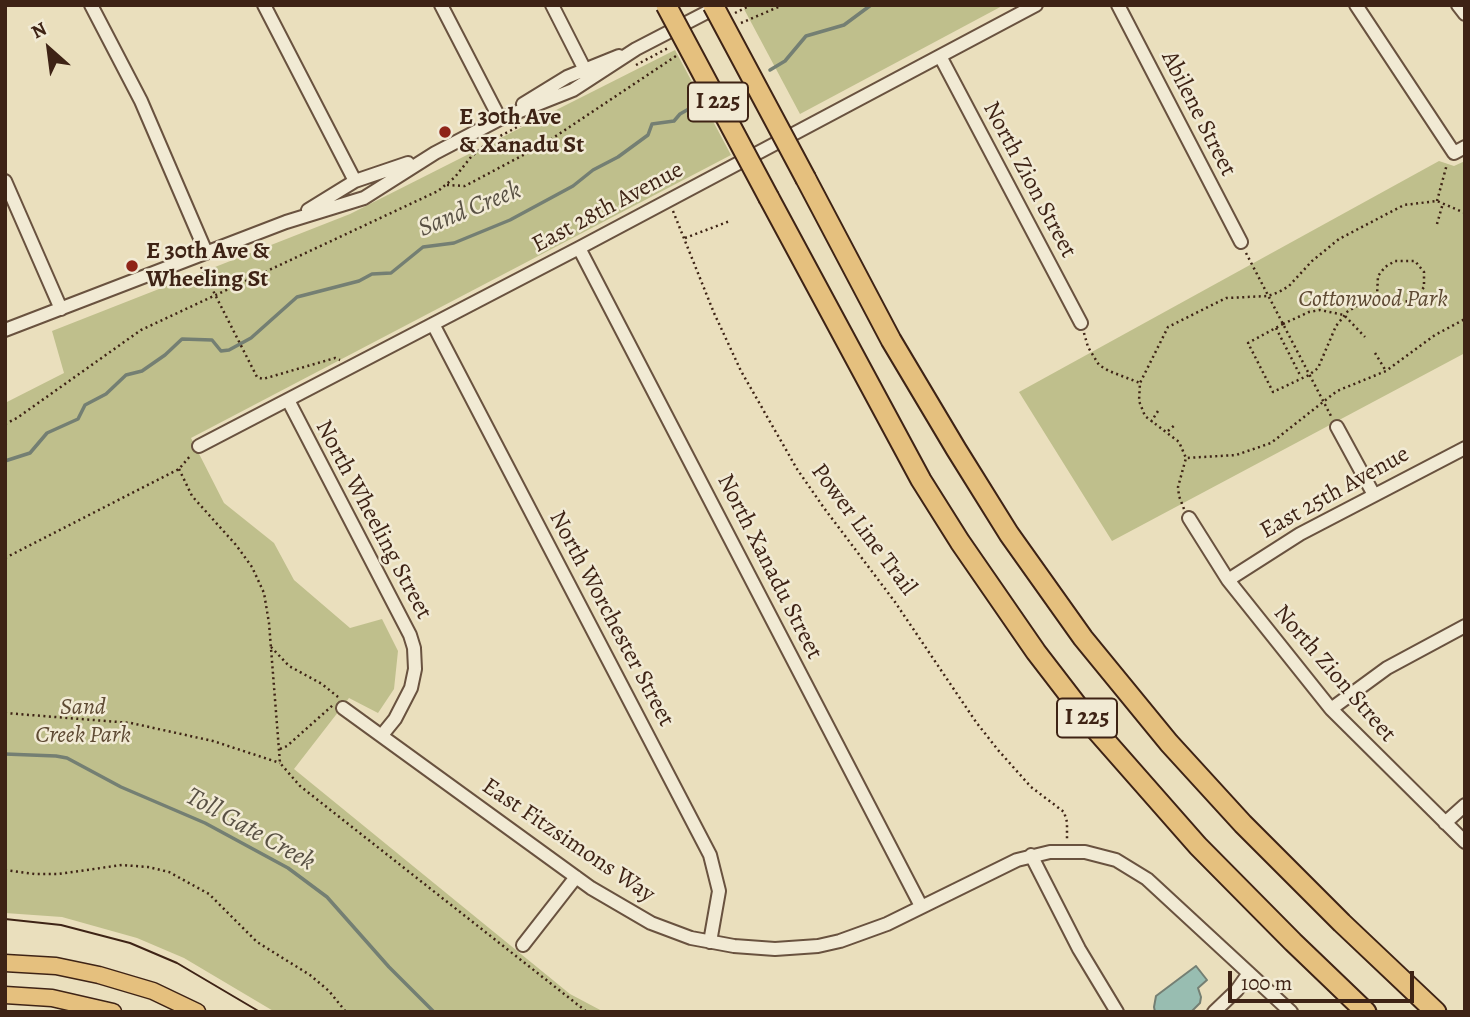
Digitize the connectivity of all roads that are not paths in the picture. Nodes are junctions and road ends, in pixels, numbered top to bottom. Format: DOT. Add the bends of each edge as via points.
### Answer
graph roads {
  1 [pos="91,5"];
  2 [pos="264,5"];
  3 [pos="441,5"];
  4 [pos="552,5"];
  5 [pos="666,5"];
  6 [pos="720,5"];
  7 [pos="1036,5"];
  8 [pos="1118,5"];
  9 [pos="1356,5"];
  10 [pos="1458,5"];
  11 [pos="720,11"];
  12 [pos="1465,14"];
  13 [pos="636,49"];
  14 [pos="940,56"];
  15 [pos="584,68"];
  16 [pos="500,120"];
  17 [pos="435,153"];
  18 [pos="1455,155"];
  19 [pos="5,181"];
  20 [pos="356,183"];
  21 [pos="362,198"];
  22 [pos="286,222"];
  23 [pos="1241,242"];
  24 [pos="579,248"];
  25 [pos="206,253"];
  26 [pos="61,309"];
  27 [pos="1082,323"];
  28 [pos="433,324"];
  29 [pos="5,330"];
  30 [pos="288,400"];
  31 [pos="1337,427"];
  32 [pos="1465,447"];
  33 [pos="197,453"];
  34 [pos="1374,495"];
  35 [pos="1186,513"];
  36 [pos="1228,580"];
  37 [pos="1465,626"];
  38 [pos="343,706"];
  39 [pos="1331,709"];
  40 [pos="382,735"];
  41 [pos="1465,805"];
  42 [pos="1445,823"];
  43 [pos="1465,842"];
  44 [pos="1031,855"];
  45 [pos="576,877"];
  46 [pos="921,906"];
  47 [pos="710,942"];
  48 [pos="523,944"];
  49 [pos="5,963"];
  50 [pos="1249,973"];
  51 [pos="5,995"];
  52 [pos="113,1012"];
  53 [pos="197,1012"];
  54 [pos="1117,1012"];
  55 [pos="1214,1012"];
  56 [pos="1291,1012"];
  57 [pos="1366,1012"];
  58 [pos="1436,1012"];
  1 -- 25 [label="street" via="141,100"];
  2 -- 20 [label="street"];
  3 -- 16 [label="street"];
  4 -- 15 [label="street"];
  5 -- 57 [label="highway, I 225, bridge" via="914,468 1036,652 1096,730 1198,846"];
  6 -- 13 [label="street"];
  7 -- 14 [label="street, East 28th Avenue"];
  8 -- 23 [label="street, Abilene Street"];
  9 -- 18 [label="street"];
  10 -- 12 [label="street"];
  11 -- 58 [label="highway, I 225, bridge" via="891,340 1009,534 1083,638 1243,824"];
  13 -- 15 [label="street"];
  13 -- 16 [label="street" via="573,90"];
  14 -- 24 [label="street, East 28th Avenue"];
  14 -- 27 [label="street, North Zion Street"];
  15 -- 16 [label="street"];
  16 -- 17 [label="street"];
  17 -- 20 [label="street"];
  17 -- 21 [label="street"];
  19 -- 26 [label="street"];
  20 -- 21 [label="street" via="368,187"];
  20 -- 22 [label="street"];
  21 -- 22 [label="street"];
  22 -- 25 [label="street"];
  24 -- 28 [label="street, East 28th Avenue"];
  24 -- 46 [label="street, North Xanadu Street"];
  25 -- 26 [label="street"];
  26 -- 29 [label="street"];
  28 -- 30 [label="street, East 28th Avenue"];
  28 -- 47 [label="street, North Worchester Street" via="710,855 719,891"];
  30 -- 33 [label="street, East 28th Avenue"];
  30 -- 40 [label="street, North Wheeling Street" via="410,635 415,669 411,688"];
  31 -- 34 [label="street"];
  32 -- 34 [label="street, East 25th Avenue"];
  34 -- 36 [label="street, East 25th Avenue"];
  35 -- 36 [label="street, North Zion Street"];
  36 -- 39 [label="street, North Zion Street"];
  37 -- 39 [label="street" via="1387,668"];
  38 -- 40 [label="street, East Fitzsimons Way"];
  39 -- 42 [label="street, North Zion Street"];
  40 -- 45 [label="street, East Fitzsimons Way"];
  41 -- 42 [label="street"];
  42 -- 43 [label="street, North Zion Street"];
  44 -- 46 [label="street, East Fitzsimons Way"];
  44 -- 50 [label="street, East Fitzsimons Way" via="1068,851 1103,856 1135,870"];
  44 -- 54 [label="street"];
  45 -- 47 [label="street, East Fitzsimons Way" via="651,923"];
  45 -- 48 [label="street"];
  46 -- 47 [label="street, East Fitzsimons Way" via="871,931 818,946 765,949"];
  49 -- 53 [label="main road" via="99,975 153,991"];
  50 -- 55 [label="street"];
  50 -- 56 [label="street, East Fitzsimons Way"];
  51 -- 52 [label="main road" via="52,998"];
}
